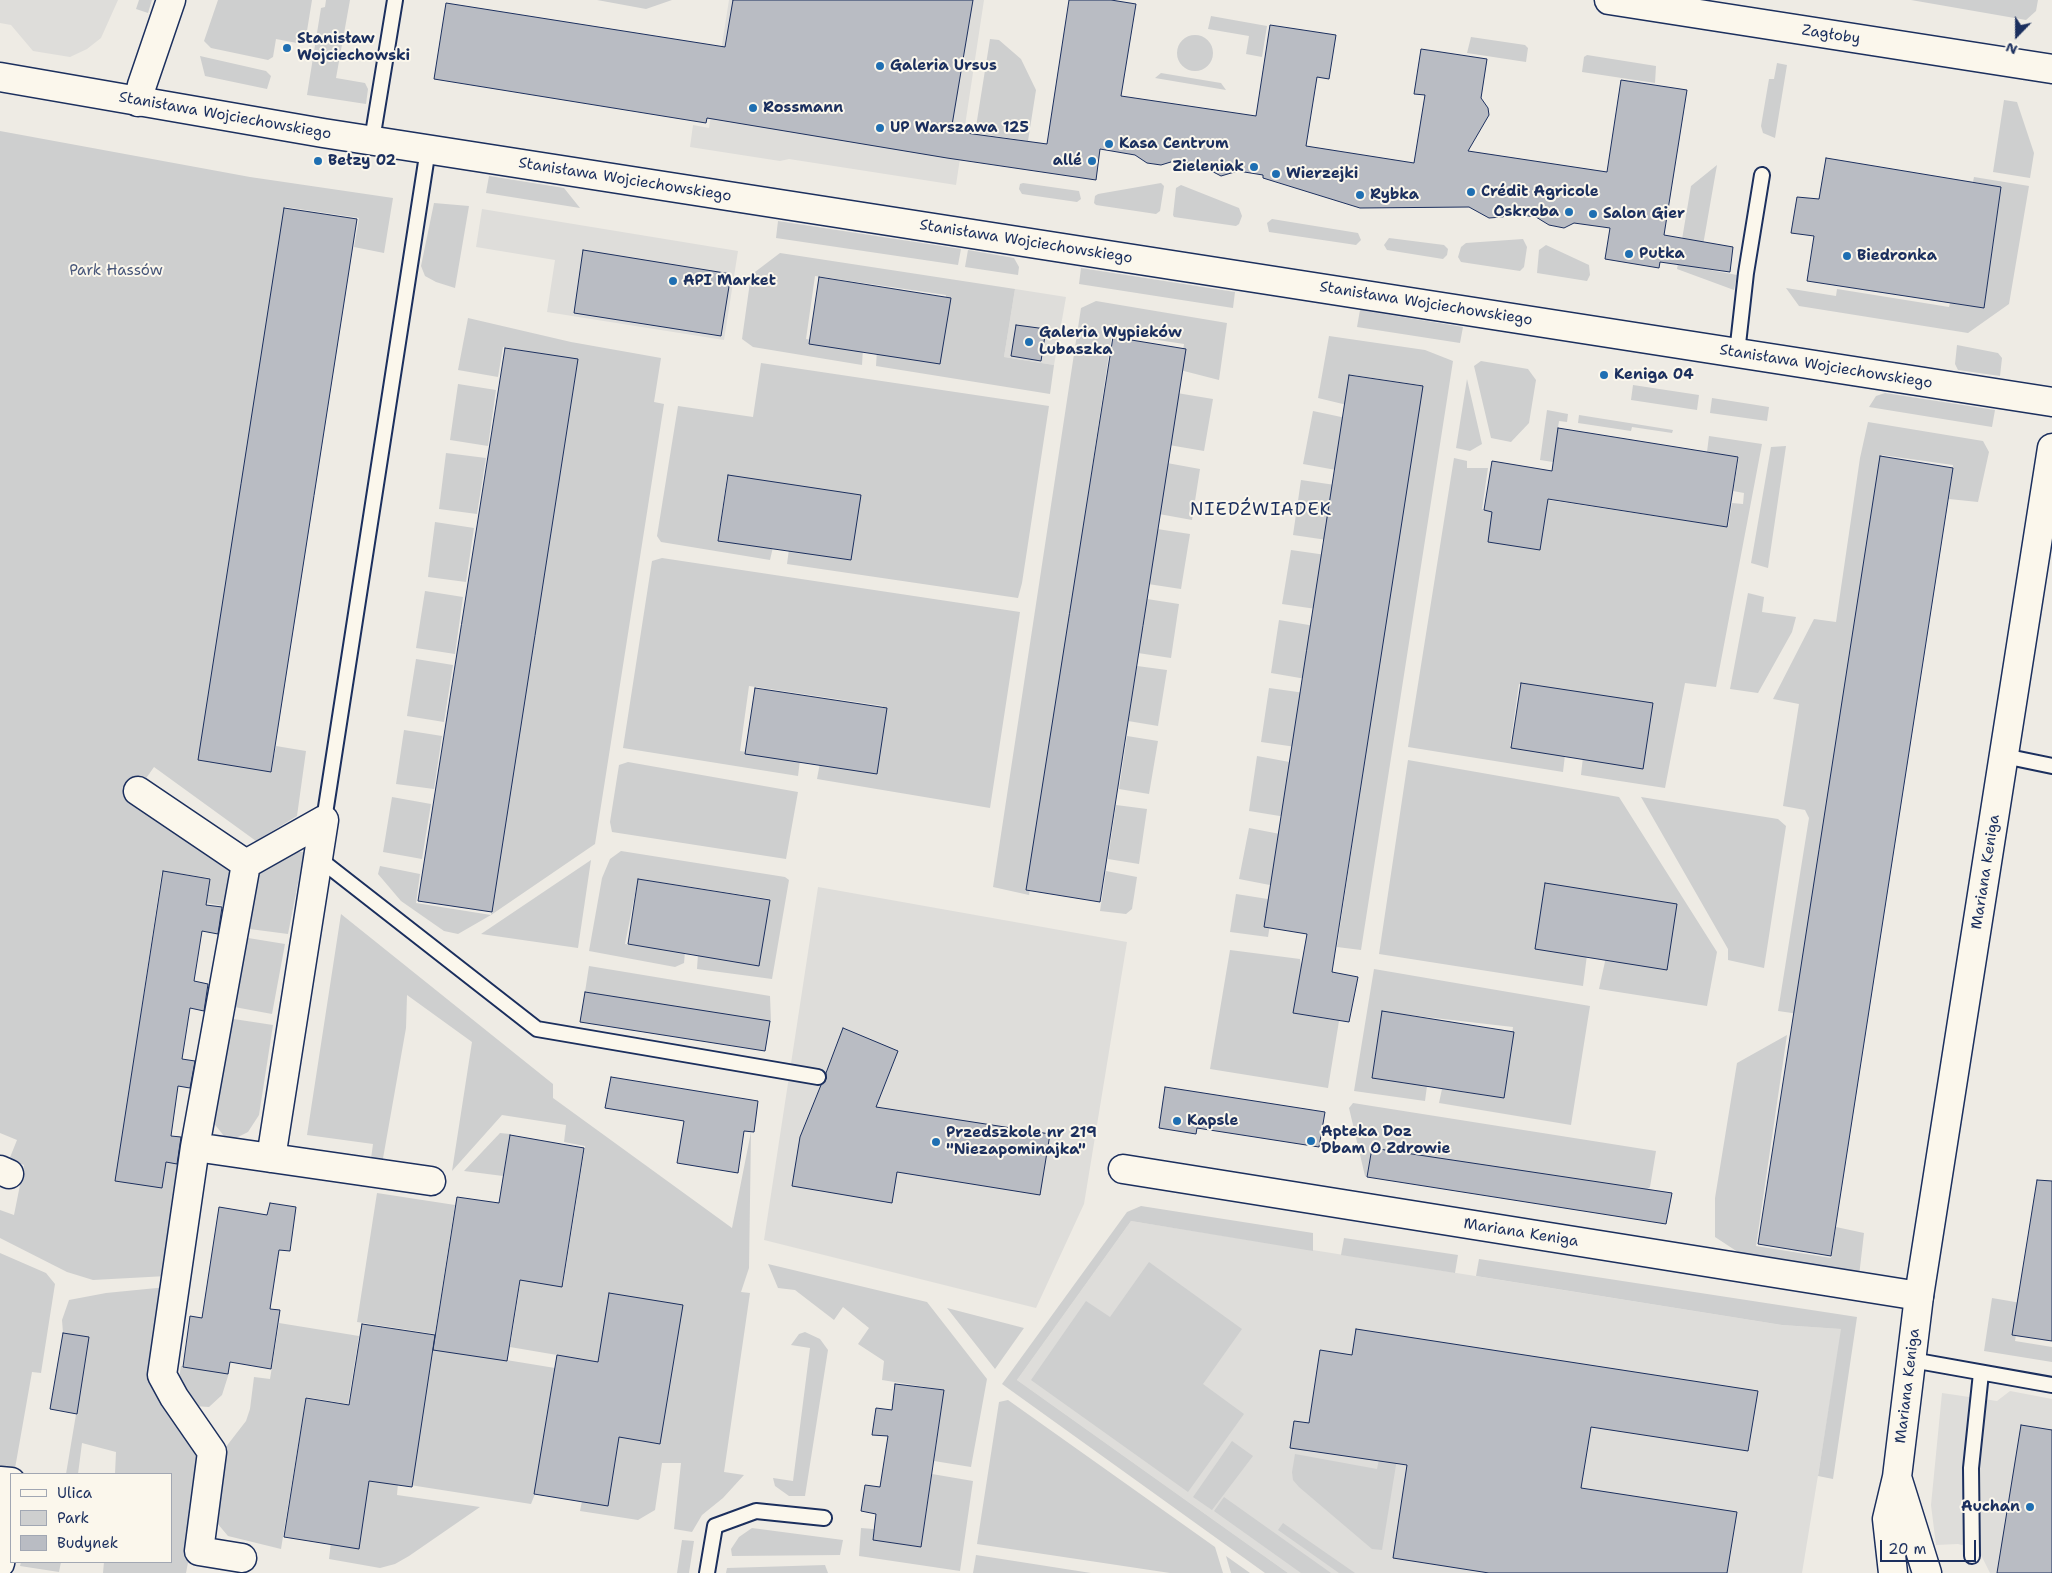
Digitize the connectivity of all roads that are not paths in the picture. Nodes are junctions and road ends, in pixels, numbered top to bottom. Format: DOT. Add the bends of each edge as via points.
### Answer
graph roads {
  1 [pos="171,0"];
  2 [pos="395,0"];
  3 [pos="1609,0"];
  4 [pos="2052,70"];
  5 [pos="0,77"];
  6 [pos="138,102"];
  7 [pos="372,140"];
  8 [pos="428,149"];
  9 [pos="1762,175"];
  10 [pos="1736,353"];
  11 [pos="2052,402"];
  12 [pos="2052,448"];
  13 [pos="2050,477"];
  14 [pos="2004,756"];
  15 [pos="2052,766"];
  16 [pos="138,790"];
  17 [pos="324,820"];
  18 [pos="318,858"];
  19 [pos="246,864"];
  20 [pos="818,1077"];
  21 [pos="195,1147"];
  22 [pos="272,1158"];
  23 [pos="1123,1169"];
  24 [pos="431,1181"];
  25 [pos="1919,1296"];
  26 [pos="1912,1360"];
  27 [pos="1981,1373"];
  28 [pos="2052,1385"];
  29 [pos="1897,1477"];
  30 [pos="10,1506"];
  31 [pos="824,1518"];
  32 [pos="1972,1556"];
  33 [pos="242,1558"];
  34 [pos="0,1563"];
  35 [pos="707,1573"];
  36 [pos="1893,1573"];
  37 [pos="1927,1573"];
  1 -- 6 [label="street"];
  2 -- 7 [label="lane"];
  3 -- 4 [label="street, Zagłoby"];
  5 -- 6 [label="street, Stanisława Wojciechowskiego"];
  6 -- 7 [label="street, Stanisława Wojciechowskiego"];
  7 -- 8 [label="street, Stanisława Wojciechowskiego"];
  8 -- 10 [label="street, Stanisława Wojciechowskiego"];
  8 -- 17 [label="lane"];
  9 -- 10 [label="lane"];
  10 -- 11 [label="street, Stanisława Wojciechowskiego"];
  12 -- 13 [label="street, Mariana Keniga"];
  13 -- 14 [label="street, Mariana Keniga"];
  14 -- 15 [label="lane"];
  14 -- 25 [label="street, Mariana Keniga"];
  16 -- 19 [label="street"];
  17 -- 18 [label="street"];
  17 -- 19 [label="street"];
  18 -- 20 [label="lane" via="537,1029"];
  18 -- 22 [label="street"];
  19 -- 21 [label="street"];
  21 -- 22 [label="street"];
  21 -- 33 [label="street" via="162,1375 212,1452 199,1551"];
  22 -- 24 [label="street"];
  23 -- 25 [label="street, Mariana Keniga"];
  25 -- 26 [label="street, Mariana Keniga"];
  26 -- 27 [label="lane"];
  26 -- 29 [label="street, Mariana Keniga"];
  27 -- 28 [label="lane"];
  27 -- 32 [label="lane" via="1971,1468"];
  29 -- 36 [label="street, Mariana Keniga" via="1887,1519"];
  29 -- 37 [label="street, Mariana Keniga"];
  30 -- 34 [label="street"];
  31 -- 35 [label="lane" via="756,1511 715,1526"];
}
